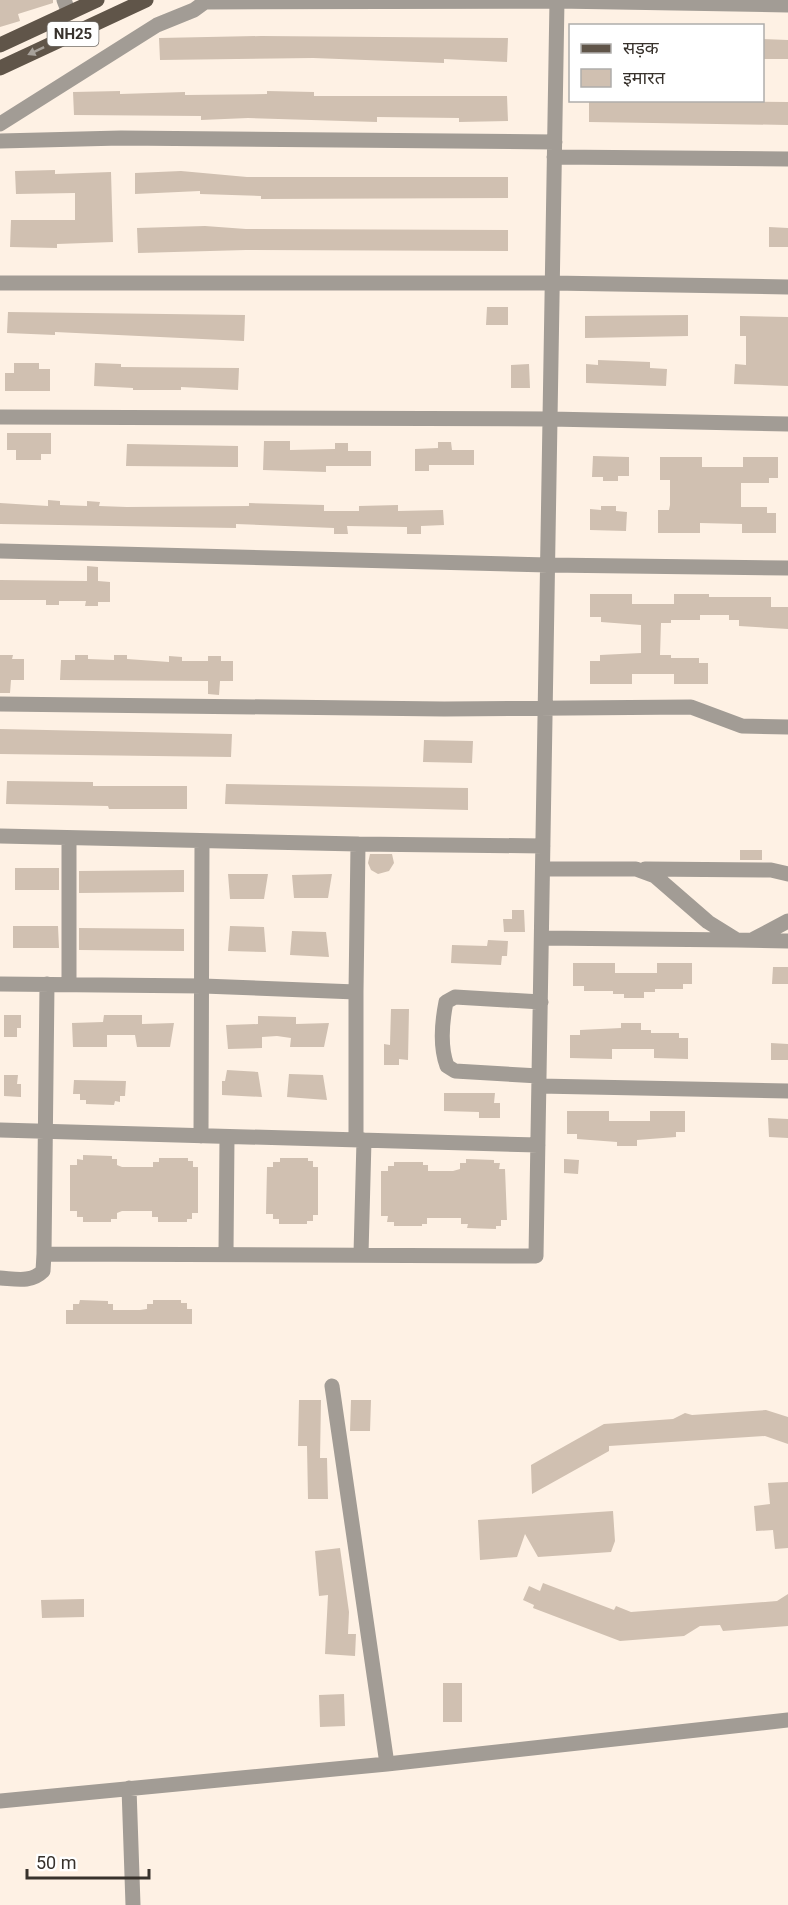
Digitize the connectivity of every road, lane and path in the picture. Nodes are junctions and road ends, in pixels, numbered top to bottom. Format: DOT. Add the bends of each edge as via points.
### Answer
graph roads {
  1 [pos="97,0"];
  2 [pos="146,0"];
  3 [pos="557,1"];
  4 [pos="673,1"];
  5 [pos="788,4"];
  6 [pos="66,6"];
  7 [pos="0,45"];
  8 [pos="0,68"];
  9 [pos="0,124"];
  10 [pos="0,141"];
  11 [pos="554,150"];
  12 [pos="788,159"];
  13 [pos="552,283"];
  14 [pos="0,284"];
  15 [pos="788,288"];
  16 [pos="0,417"];
  17 [pos="550,419"];
  18 [pos="788,424"];
  19 [pos="0,551"];
  20 [pos="548,565"];
  21 [pos="788,568"];
  22 [pos="0,704"];
  23 [pos="545,707"];
  24 [pos="788,727"];
  25 [pos="0,836"];
  26 [pos="69,838"];
  27 [pos="202,842"];
  28 [pos="358,844"];
  29 [pos="543,846"];
  30 [pos="543,869"];
  31 [pos="636,869"];
  32 [pos="788,874"];
  33 [pos="788,921"];
  34 [pos="542,938"];
  35 [pos="744,940"];
  36 [pos="788,941"];
  37 [pos="0,984"];
  38 [pos="47,984"];
  39 [pos="69,984"];
  40 [pos="203,986"];
  41 [pos="356,992"];
  42 [pos="541,1002"];
  43 [pos="539,1081"];
  44 [pos="788,1090"];
  45 [pos="0,1130"];
  46 [pos="44,1131"];
  47 [pos="201,1136"];
  48 [pos="227,1137"];
  49 [pos="360,1140"];
  50 [pos="538,1145"];
  51 [pos="226,1252"];
  52 [pos="44,1254"];
  53 [pos="361,1254"];
  54 [pos="0,1278"];
  55 [pos="332,1386"];
  56 [pos="788,1720"];
  57 [pos="387,1764"];
  58 [pos="129,1788"];
  59 [pos="0,1801"];
  60 [pos="133,1905"];
  1 -- 6 [label="main road, NH25"];
  2 -- 8 [label="main road, NH25, one-way"];
  3 -- 4 [label="street"];
  3 -- 9 [label="street" via="205,2 157,25"];
  3 -- 11 [label="street"];
  4 -- 5 [label="street"];
  6 -- 7 [label="main road, NH25"];
  10 -- 11 [label="street" via="133,138"];
  11 -- 12 [label="street"];
  11 -- 13 [label="street"];
  13 -- 14 [label="street"];
  13 -- 15 [label="street"];
  13 -- 17 [label="street"];
  16 -- 17 [label="street"];
  17 -- 18 [label="street"];
  17 -- 20 [label="street"];
  19 -- 20 [label="street"];
  20 -- 21 [label="street"];
  20 -- 23 [label="street"];
  22 -- 23 [label="street"];
  23 -- 24 [label="street" via="691,707 742,726"];
  23 -- 29 [label="street"];
  25 -- 26 [label="street"];
  26 -- 27 [label="street"];
  26 -- 39 [label="street"];
  27 -- 28 [label="street"];
  27 -- 40 [label="street"];
  28 -- 29 [label="street"];
  28 -- 41 [label="street"];
  29 -- 30 [label="street"];
  30 -- 31 [label="street"];
  30 -- 34 [label="street"];
  31 -- 32 [label="street" via="771,870"];
  31 -- 35 [label="street" via="655,876 708,922"];
  33 -- 35 [label="street"];
  34 -- 35 [label="street"];
  34 -- 42 [label="street"];
  35 -- 36 [label="street"];
  37 -- 38 [label="street"];
  38 -- 39 [label="street"];
  38 -- 46 [label="street"];
  39 -- 40 [label="street"];
  40 -- 41 [label="street"];
  40 -- 47 [label="street"];
  41 -- 49 [label="street"];
  42 -- 43 [label="street"];
  42 -- 43 [label="street" via="455,997 446,1002 443,1015 443,1057 447,1066 455,1071"];
  43 -- 44 [label="street"];
  43 -- 50 [label="street"];
  45 -- 46 [label="street"];
  46 -- 47 [label="street"];
  46 -- 52 [label="street"];
  47 -- 48 [label="street"];
  48 -- 49 [label="street"];
  48 -- 51 [label="street"];
  49 -- 50 [label="street"];
  49 -- 53 [label="street"];
  50 -- 53 [label="street" via="537,1256"];
  51 -- 52 [label="street"];
  51 -- 53 [label="street"];
  52 -- 54 [label="street" via="43,1271 37,1277"];
  55 -- 57 [label="street"];
  56 -- 57 [label="street"];
  57 -- 58 [label="street"];
  58 -- 59 [label="street"];
  58 -- 60 [label="street"];
}
